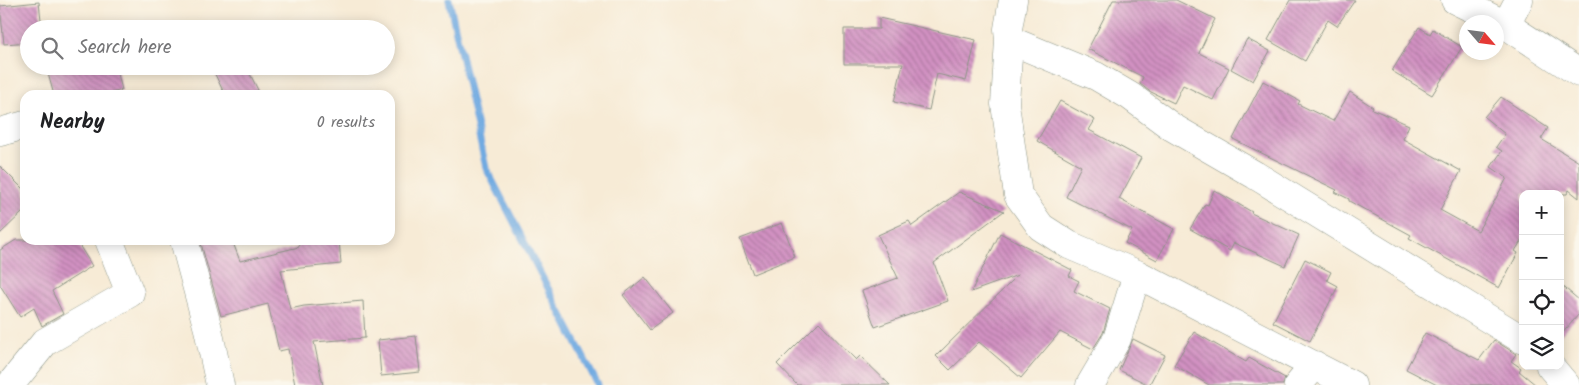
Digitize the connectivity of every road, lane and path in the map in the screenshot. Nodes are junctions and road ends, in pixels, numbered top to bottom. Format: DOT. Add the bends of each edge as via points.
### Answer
graph roads {
  1 [pos="1013,0"];
  2 [pos="1455,0"];
  3 [pos="1519,0"];
  4 [pos="1506,26"];
  5 [pos="1009,40"];
  6 [pos="1579,73"];
  7 [pos="20,126"];
  8 [pos="0,132"];
  9 [pos="111,245"];
  10 [pos="185,245"];
  11 [pos="1138,274"];
  12 [pos="1519,338"];
  13 [pos="1553,370"];
  14 [pos="1306,375"];
  15 [pos="10,385"];
  16 [pos="220,385"];
  17 [pos="1090,385"];
  18 [pos="1352,385"];
  19 [pos="1566,385"];
  1 -- 5 [label="street"];
  2 -- 4 [label="street"];
  3 -- 4 [label="street"];
  4 -- 6 [label="street"];
  5 -- 11 [label="street" via="1005,104 1018,195 1042,227 1069,245"];
  5 -- 12 [label="street" via="1096,76 1172,127"];
  7 -- 8 [label="street"];
  9 -- 15 [label="street" via="130,293 45,342"];
  10 -- 16 [label="street"];
  11 -- 14 [label="street"];
  11 -- 17 [label="street" via="1117,339"];
  13 -- 19 [label="street"];
  14 -- 18 [label="street"];
}
